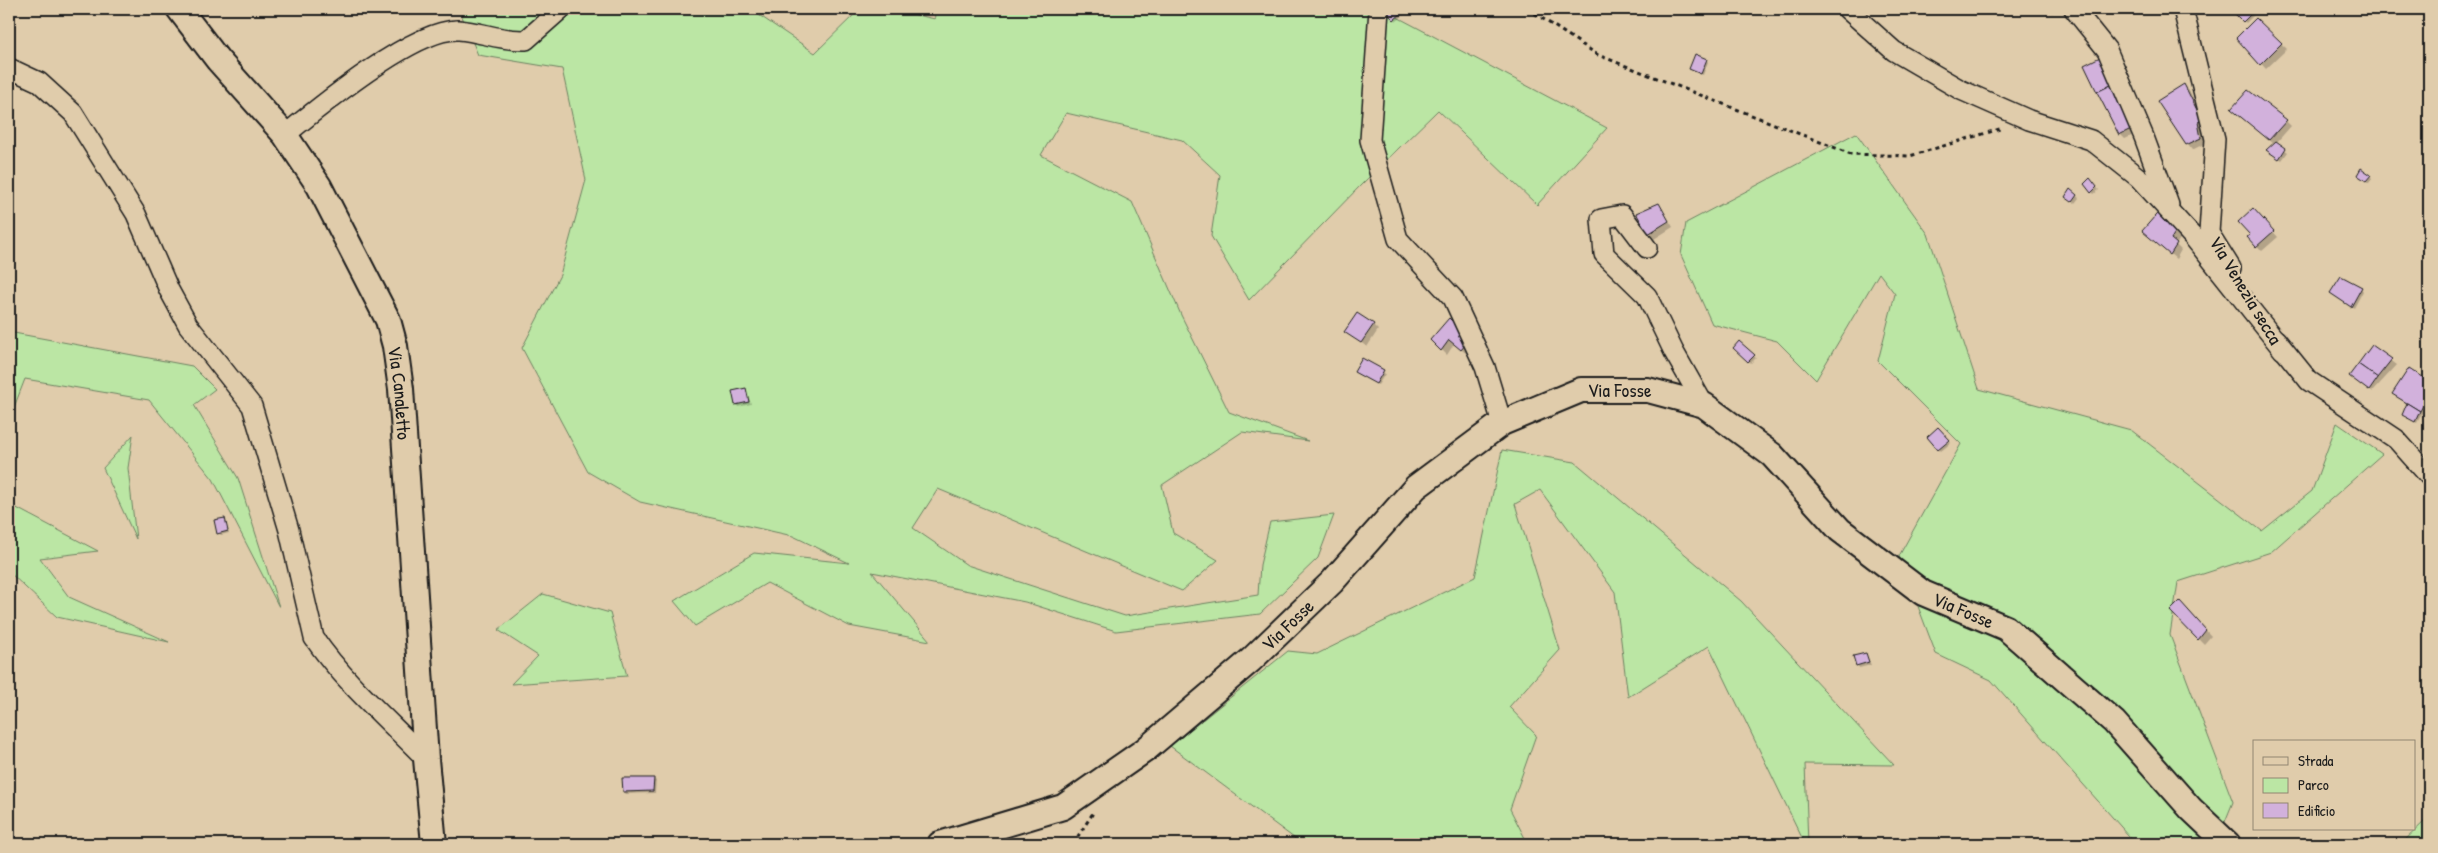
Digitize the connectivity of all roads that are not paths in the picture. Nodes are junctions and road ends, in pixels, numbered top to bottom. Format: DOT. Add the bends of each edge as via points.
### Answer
graph roads {
  1 [pos="179,9"];
  2 [pos="561,9"];
  3 [pos="1379,9"];
  4 [pos="1848,9"];
  5 [pos="2074,9"];
  6 [pos="2182,9"];
  7 [pos="9,68"];
  8 [pos="285,135"];
  9 [pos="2172,213"];
  10 [pos="1647,248"];
  11 [pos="2282,350"];
  12 [pos="1704,405"];
  13 [pos="1502,423"];
  14 [pos="2429,476"];
  15 [pos="426,759"];
  16 [pos="434,844"];
  17 [pos="940,844"];
  18 [pos="2228,844"];
  1 -- 8 [label="street, Via Canaletto" via="218,60"];
  2 -- 8 [label="street" via="526,40 509,41 458,30 440,32 402,50"];
  3 -- 13 [label="street" via="1370,140 1398,239 1453,298 1485,367"];
  4 -- 9 [label="street" via="1894,51 1961,90 2029,120 2091,140 2139,178"];
  5 -- 9 [label="street" via="2107,50"];
  6 -- 11 [label="street, Via Venezia secca" via="2215,139 2210,233"];
  7 -- 15 [label="street" via="39,82 56,95 94,144 136,214 169,290 188,324 252,406 288,530 314,638 379,713"];
  8 -- 15 [label="street, Via Canaletto" via="319,186 358,259 388,320 395,346 402,398"];
  9 -- 11 [label="street"];
  10 -- 12 [label="street" via="1622,215 1601,219 1604,254 1647,296"];
  11 -- 14 [label="street, Via Venezia secca" via="2309,382 2396,439"];
  12 -- 13 [label="street, Via Fosse" via="1648,390 1581,390"];
  12 -- 18 [label="street, Via Fosse" via="1772,455 1840,530 1923,593 2006,628 2114,722 2191,810"];
  13 -- 17 [label="street, Via Fosse" via="1416,487 1332,582 1251,660 1146,750 1063,807"];
  15 -- 16 [label="street, Via Canaletto"];
}
